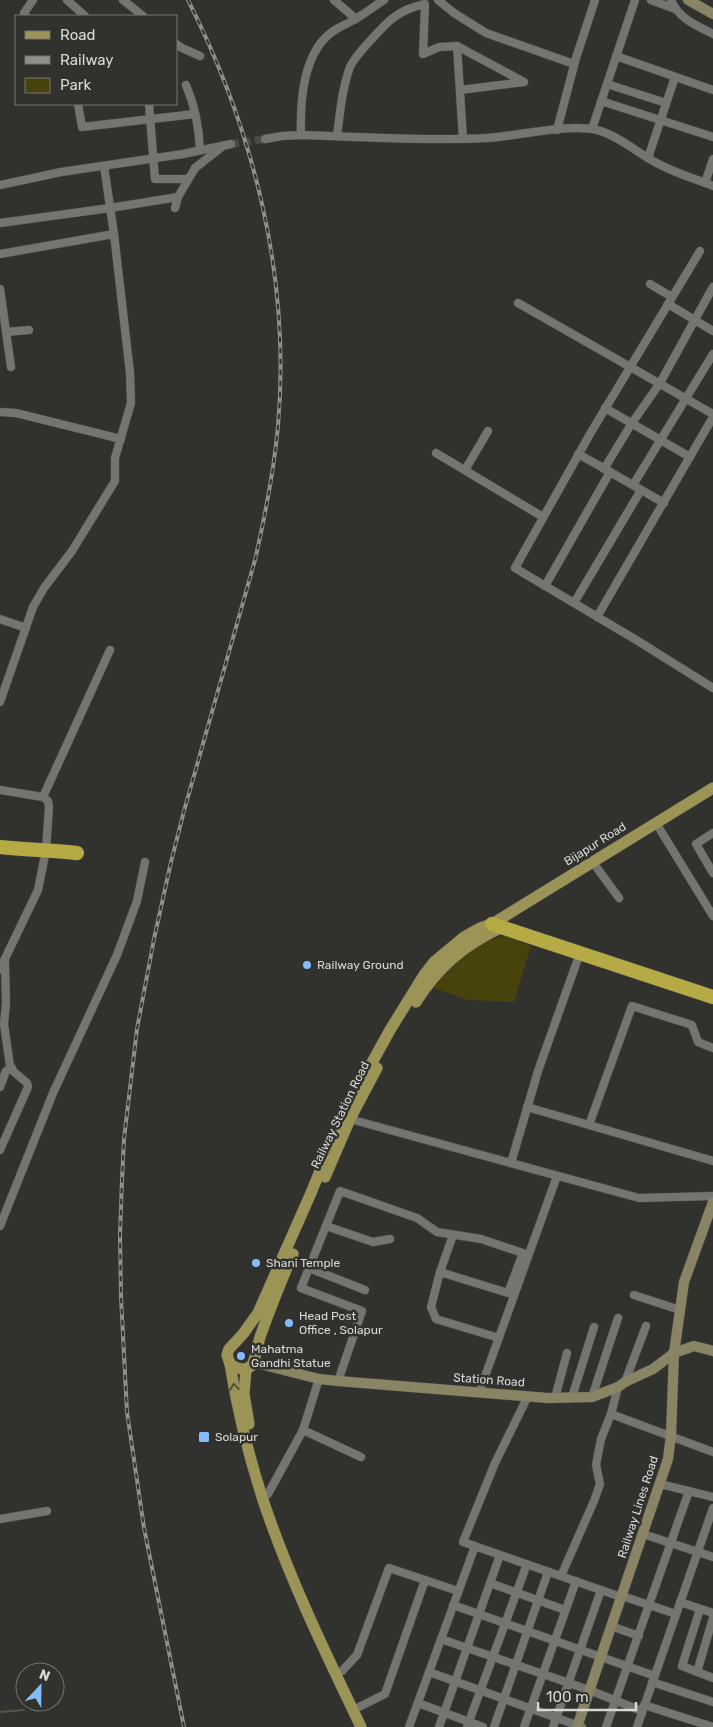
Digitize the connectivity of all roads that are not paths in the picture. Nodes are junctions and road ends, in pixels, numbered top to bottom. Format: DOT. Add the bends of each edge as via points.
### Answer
graph roads {
  1 [pos="32,0"];
  2 [pos="68,0"];
  3 [pos="123,0"];
  4 [pos="334,0"];
  5 [pos="384,0"];
  6 [pos="438,0"];
  7 [pos="594,0"];
  8 [pos="635,0"];
  9 [pos="650,0"];
  10 [pos="671,0"];
  11 [pos="688,0"];
  12 [pos="427,2"];
  13 [pos="675,9"];
  14 [pos="713,14"];
  15 [pos="25,15"];
  16 [pos="84,15"];
  17 [pos="142,15"];
  18 [pos="356,19"];
  19 [pos="713,34"];
  20 [pos="178,45"];
  21 [pos="457,46"];
  22 [pos="200,56"];
  23 [pos="616,56"];
  24 [pos="574,64"];
  25 [pos="675,77"];
  26 [pos="607,84"];
  27 [pos="186,85"];
  28 [pos="460,90"];
  29 [pos="713,90"];
  30 [pos="601,101"];
  31 [pos="666,103"];
  32 [pos="78,105"];
  33 [pos="149,105"];
  34 [pos="195,114"];
  35 [pos="151,118"];
  36 [pos="661,120"];
  37 [pos="592,129"];
  38 [pos="557,130"];
  39 [pos="301,135"];
  40 [pos="337,136"];
  41 [pos="713,137"];
  42 [pos="265,139"];
  43 [pos="463,139"];
  44 [pos="200,150"];
  45 [pos="153,158"];
  46 [pos="648,158"];
  47 [pos="713,159"];
  48 [pos="104,166"];
  49 [pos="187,179"];
  50 [pos="709,184"];
  51 [pos="0,185"];
  52 [pos="178,197"];
  53 [pos="110,208"];
  54 [pos="175,208"];
  55 [pos="0,223"];
  56 [pos="114,234"];
  57 [pos="700,251"];
  58 [pos="0,254"];
  59 [pos="650,284"];
  60 [pos="713,287"];
  61 [pos="0,289"];
  62 [pos="670,300"];
  63 [pos="518,303"];
  64 [pos="2,317"];
  65 [pos="695,320"];
  66 [pos="29,330"];
  67 [pos="713,331"];
  68 [pos="6,332"];
  69 [pos="9,349"];
  70 [pos="0,350"];
  71 [pos="713,354"];
  72 [pos="11,367"];
  73 [pos="630,367"];
  74 [pos="660,383"];
  75 [pos="686,398"];
  76 [pos="606,408"];
  77 [pos="0,412"];
  78 [pos="713,415"];
  79 [pos="632,423"];
  80 [pos="488,431"];
  81 [pos="121,439"];
  82 [pos="661,440"];
  83 [pos="436,453"];
  84 [pos="578,454"];
  85 [pos="690,457"];
  86 [pos="465,470"];
  87 [pos="607,470"];
  88 [pos="633,485"];
  89 [pos="641,490"];
  90 [pos="664,503"];
  91 [pos="543,517"];
  92 [pos="545,586"];
  93 [pos="574,603"];
  94 [pos="597,617"];
  95 [pos="0,619"];
  96 [pos="26,628"];
  97 [pos="110,650"];
  98 [pos="713,688"];
  99 [pos="0,700"];
  100 [pos="713,788"];
  101 [pos="0,790"];
  102 [pos="713,796"];
  103 [pos="44,798"];
  104 [pos="657,826"];
  105 [pos="713,833"];
  106 [pos="0,840"];
  107 [pos="0,847"];
  108 [pos="44,849"];
  109 [pos="77,853"];
  110 [pos="145,862"];
  111 [pos="598,868"];
  112 [pos="713,873"];
  113 [pos="619,898"];
  114 [pos="713,916"];
  115 [pos="497,926"];
  116 [pos="580,953"];
  117 [pos="4,962"];
  118 [pos="0,969"];
  119 [pos="713,997"];
  120 [pos="713,1048"];
  121 [pos="12,1068"];
  122 [pos="0,1087"];
  123 [pos="528,1107"];
  124 [pos="346,1118"];
  125 [pos="589,1125"];
  126 [pos="0,1150"];
  127 [pos="713,1161"];
  128 [pos="510,1163"];
  129 [pos="557,1176"];
  130 [pos="713,1196"];
  131 [pos="713,1202"];
  132 [pos="0,1226"];
  133 [pos="326,1226"];
  134 [pos="453,1234"];
  135 [pos="390,1239"];
  136 [pos="309,1268"];
  137 [pos="440,1272"];
  138 [pos="365,1290"];
  139 [pos="634,1295"];
  140 [pos="680,1310"];
  141 [pos="618,1318"];
  142 [pos="646,1326"];
  143 [pos="594,1327"];
  144 [pos="499,1338"];
  145 [pos="236,1342"];
  146 [pos="713,1351"];
  147 [pos="568,1353"];
  148 [pos="674,1354"];
  149 [pos="251,1361"];
  150 [pos="230,1364"];
  151 [pos="320,1379"];
  152 [pos="338,1381"];
  153 [pos="622,1384"];
  154 [pos="479,1393"];
  155 [pos="528,1396"];
  156 [pos="572,1397"];
  157 [pos="592,1397"];
  158 [pos="555,1398"];
  159 [pos="611,1414"];
  160 [pos="303,1430"];
  161 [pos="671,1436"];
  162 [pos="713,1452"];
  163 [pos="361,1457"];
  164 [pos="660,1484"];
  165 [pos="689,1491"];
  166 [pos="268,1494"];
  167 [pos="713,1497"];
  168 [pos="713,1508"];
  169 [pos="48,1511"];
  170 [pos="0,1519"];
  171 [pos="643,1534"];
  172 [pos="671,1543"];
  173 [pos="475,1546"];
  174 [pos="698,1551"];
  175 [pos="500,1555"];
  176 [pos="713,1557"];
  177 [pos="527,1564"];
  178 [pos="548,1572"];
  179 [pos="561,1576"];
  180 [pos="425,1580"];
  181 [pos="576,1581"];
  182 [pos="490,1583"];
  183 [pos="600,1590"];
  184 [pos="458,1591"];
  185 [pos="516,1593"];
  186 [pos="622,1596"];
  187 [pos="538,1600"];
  188 [pos="680,1602"];
  189 [pos="453,1605"];
  190 [pos="650,1605"];
  191 [pos="700,1609"];
  192 [pos="565,1610"];
  193 [pos="480,1613"];
  194 [pos="713,1613"];
  195 [pos="676,1614"];
  196 [pos="713,1618"];
  197 [pos="506,1622"];
  198 [pos="612,1626"];
  199 [pos="528,1630"];
  200 [pos="639,1636"];
  201 [pos="441,1639"];
  202 [pos="555,1640"];
  203 [pos="467,1648"];
  204 [pos="580,1650"];
  205 [pos="493,1657"];
  206 [pos="601,1657"];
  207 [pos="515,1665"];
  208 [pos="628,1667"];
  209 [pos="342,1671"];
  210 [pos="429,1672"];
  211 [pos="697,1672"];
  212 [pos="542,1674"];
  213 [pos="713,1678"];
  214 [pos="653,1679"];
  215 [pos="456,1681"];
  216 [pos="568,1683"];
  217 [pos="480,1690"];
  218 [pos="589,1690"];
  219 [pos="504,1699"];
  220 [pos="616,1700"];
  221 [pos="713,1702"];
  222 [pos="418,1703"];
  223 [pos="359,1707"];
  224 [pos="530,1708"];
  225 [pos="643,1708"];
  226 [pos="444,1713"];
  227 [pos="556,1718"];
  228 [pos="686,1719"];
  229 [pos="468,1724"];
  230 [pos="579,1726"];
  231 [pos="361,1727"];
  232 [pos="369,1727"];
  233 [pos="409,1727"];
  234 [pos="439,1727"];
  235 [pos="483,1727"];
  236 [pos="494,1727"];
  237 [pos="524,1727"];
  238 [pos="553,1727"];
  239 [pos="606,1727"];
  240 [pos="637,1727"];
  241 [pos="684,1727"];
  242 [pos="713,1727"];
  1 -- 15 [label="street"];
  2 -- 16 [label="street"];
  3 -- 17 [label="street"];
  4 -- 18 [label="street"];
  5 -- 18 [label="street"];
  6 -- 24 [label="street" via="486,33"];
  7 -- 24 [label="street"];
  8 -- 23 [label="street"];
  9 -- 13 [label="street"];
  10 -- 13 [label="street"];
  11 -- 14 [label="street"];
  12 -- 21 [label="street" via="423,54 439,47"];
  12 -- 40 [label="street" via="394,17 351,65"];
  13 -- 19 [label="street" via="680,16"];
  18 -- 39 [label="street" via="333,30 318,48 306,73 300,112"];
  20 -- 22 [label="street"];
  21 -- 28 [label="street"];
  21 -- 28 [label="street" via="524,82"];
  23 -- 25 [label="street"];
  23 -- 26 [label="street"];
  24 -- 38 [label="street"];
  25 -- 29 [label="street"];
  25 -- 31 [label="street"];
  26 -- 30 [label="street"];
  26 -- 31 [label="street"];
  27 -- 34 [label="street"];
  28 -- 43 [label="street"];
  30 -- 36 [label="street"];
  30 -- 37 [label="street"];
  31 -- 36 [label="street"];
  32 -- 35 [label="street" via="82,127"];
  33 -- 35 [label="street"];
  34 -- 35 [label="street"];
  34 -- 44 [label="street"];
  35 -- 45 [label="street"];
  36 -- 41 [label="street"];
  36 -- 46 [label="street"];
  37 -- 38 [label="street"];
  37 -- 46 [label="street"];
  38 -- 43 [label="street"];
  39 -- 40 [label="street"];
  39 -- 42 [label="street"];
  40 -- 43 [label="street"];
  44 -- 45 [label="street"];
  44 -- 49 [label="street" via="228,145 195,168"];
  45 -- 48 [label="street"];
  45 -- 49 [label="street" via="155,179"];
  46 -- 50 [label="street"];
  47 -- 50 [label="street"];
  48 -- 51 [label="street"];
  48 -- 53 [label="street"];
  49 -- 52 [label="street"];
  52 -- 53 [label="street"];
  52 -- 54 [label="street"];
  53 -- 55 [label="street"];
  53 -- 56 [label="street"];
  56 -- 58 [label="street"];
  56 -- 81 [label="street" via="130,373 131,403"];
  57 -- 62 [label="street"];
  59 -- 62 [label="street"];
  60 -- 65 [label="street"];
  61 -- 64 [label="street"];
  62 -- 65 [label="street"];
  62 -- 73 [label="street"];
  63 -- 73 [label="street"];
  64 -- 68 [label="street"];
  65 -- 67 [label="street"];
  65 -- 74 [label="street"];
  66 -- 68 [label="street"];
  68 -- 69 [label="street"];
  69 -- 70 [label="street"];
  69 -- 72 [label="street"];
  71 -- 75 [label="street"];
  73 -- 74 [label="street"];
  73 -- 76 [label="street"];
  74 -- 75 [label="street"];
  74 -- 79 [label="street"];
  75 -- 78 [label="street"];
  75 -- 82 [label="street"];
  76 -- 79 [label="street"];
  76 -- 84 [label="street"];
  77 -- 81 [label="street" via="16,413"];
  78 -- 85 [label="street"];
  79 -- 82 [label="street"];
  79 -- 87 [label="street"];
  80 -- 86 [label="street"];
  81 -- 96 [label="street" via="115,458 115,481 72,551 44,588"];
  82 -- 85 [label="street"];
  82 -- 88 [label="street"];
  83 -- 86 [label="street"];
  84 -- 87 [label="street"];
  84 -- 91 [label="street"];
  85 -- 90 [label="street"];
  86 -- 91 [label="street"];
  87 -- 88 [label="street"];
  87 -- 92 [label="street"];
  88 -- 89 [label="street"];
  89 -- 90 [label="street"];
  89 -- 93 [label="street"];
  90 -- 94 [label="street"];
  91 -- 92 [label="street" via="515,568"];
  92 -- 93 [label="street"];
  93 -- 94 [label="street"];
  94 -- 98 [label="street"];
  95 -- 96 [label="street"];
  96 -- 99 [label="street"];
  97 -- 103 [label="street"];
  100 -- 104 [label="main road, Bijapur Road"];
  101 -- 103 [label="street"];
  102 -- 104 [label="main road"];
  103 -- 108 [label="street" via="49,807"];
  104 -- 111 [label="main road"];
  104 -- 114 [label="street"];
  104 -- 115 [label="main road, Bijapur Road"];
  105 -- 112 [label="street" via="696,844"];
  106 -- 108 [label="highway"];
  107 -- 108 [label="highway" via="31,851"];
  108 -- 109 [label="highway"];
  108 -- 117 [label="street" via="38,890"];
  110 -- 132 [label="street" via="137,901 117,955 53,1093"];
  111 -- 113 [label="street"];
  111 -- 115 [label="main road"];
  115 -- 116 [label="highway"];
  115 -- 124 [label="main road, Railway Station Road" via="480,928 464,937 429,968 390,1030"];
  116 -- 119 [label="highway"];
  116 -- 123 [label="street"];
  117 -- 118 [label="street"];
  117 -- 121 [label="street" via="4,1024"];
  120 -- 125 [label="street" via="698,1042 692,1024 632,1006"];
  121 -- 122 [label="street" via="6,1072"];
  121 -- 126 [label="street" via="28,1087"];
  123 -- 125 [label="street"];
  123 -- 128 [label="street"];
  124 -- 128 [label="street"];
  124 -- 145 [label="main road, Railway Station Road" via="258,1313"];
  124 -- 149 [label="main road, Railway Station Road"];
  125 -- 127 [label="street"];
  128 -- 129 [label="street"];
  129 -- 130 [label="street" via="638,1198"];
  129 -- 144 [label="street"];
  131 -- 140 [label="street, Railway Lines Road" via="684,1282"];
  133 -- 134 [label="street" via="340,1191 417,1218 437,1232"];
  133 -- 135 [label="street" via="373,1242"];
  133 -- 136 [label="street"];
  134 -- 137 [label="street"];
  134 -- 137 [label="street" via="481,1239 523,1253 508,1293"];
  136 -- 138 [label="street"];
  136 -- 152 [label="street" via="301,1288 362,1312"];
  137 -- 144 [label="street" via="431,1307 436,1319"];
  139 -- 140 [label="street"];
  140 -- 148 [label="street, Railway Lines Road"];
  141 -- 157 [label="street"];
  142 -- 153 [label="street"];
  143 -- 156 [label="street"];
  144 -- 154 [label="street"];
  145 -- 149 [label="main road" via="247,1343"];
  145 -- 150 [label="main road" via="228,1352"];
  146 -- 148 [label="street, Station Road" via="694,1346"];
  147 -- 158 [label="street"];
  148 -- 153 [label="street, Station Road"];
  148 -- 161 [label="street, Railway Lines Road"];
  149 -- 150 [label="main road" via="238,1369"];
  149 -- 151 [label="street, Station Road"];
  149 -- 166 [label="main road" via="244,1394 251,1436"];
  231 -- 150 [label="main road, one-way" via="311,1621 262,1497 235,1398"];
  151 -- 152 [label="street, Station Road"];
  151 -- 160 [label="street"];
  152 -- 154 [label="street, Station Road"];
  153 -- 157 [label="street, Station Road"];
  153 -- 159 [label="street"];
  154 -- 155 [label="street, Station Road"];
  155 -- 158 [label="street, Station Road"];
  155 -- 173 [label="street" via="494,1463 463,1542"];
  156 -- 157 [label="street, Station Road"];
  156 -- 158 [label="street, Station Road"];
  159 -- 161 [label="street"];
  159 -- 179 [label="street" via="601,1439 596,1465 600,1484"];
  160 -- 163 [label="street"];
  160 -- 166 [label="street"];
  161 -- 162 [label="street"];
  161 -- 164 [label="street, Railway Lines Road"];
  164 -- 165 [label="street"];
  164 -- 171 [label="street, Railway Lines Road"];
  165 -- 167 [label="street"];
  165 -- 172 [label="street"];
  166 -- 209 [label="main road"];
  168 -- 174 [label="street"];
  169 -- 170 [label="street"];
  171 -- 172 [label="street"];
  171 -- 186 [label="street, Railway Lines Road"];
  172 -- 174 [label="street"];
  172 -- 190 [label="street"];
  173 -- 175 [label="street"];
  173 -- 184 [label="street"];
  174 -- 176 [label="street"];
  174 -- 188 [label="street"];
  175 -- 177 [label="street"];
  175 -- 182 [label="street"];
  177 -- 178 [label="street"];
  177 -- 185 [label="street"];
  178 -- 179 [label="street"];
  178 -- 187 [label="street"];
  179 -- 181 [label="street"];
  180 -- 184 [label="street"];
  180 -- 209 [label="street" via="389,1568 357,1656"];
  180 -- 223 [label="street" via="385,1694"];
  181 -- 183 [label="street"];
  181 -- 192 [label="street"];
  182 -- 185 [label="street"];
  182 -- 193 [label="street"];
  183 -- 186 [label="street"];
  183 -- 204 [label="street"];
  184 -- 189 [label="street"];
  185 -- 187 [label="street"];
  185 -- 197 [label="street"];
  186 -- 190 [label="street"];
  186 -- 198 [label="street, Railway Lines Road"];
  187 -- 192 [label="street"];
  187 -- 199 [label="street"];
  188 -- 191 [label="street"];
  188 -- 195 [label="street"];
  189 -- 193 [label="street"];
  189 -- 201 [label="street"];
  190 -- 195 [label="street"];
  190 -- 200 [label="street"];
  191 -- 194 [label="street"];
  191 -- 211 [label="street" via="682,1666"];
  192 -- 202 [label="street"];
  193 -- 197 [label="street"];
  193 -- 203 [label="street"];
  195 -- 214 [label="street"];
  196 -- 211 [label="street"];
  197 -- 199 [label="street"];
  197 -- 205 [label="street"];
  198 -- 200 [label="street"];
  198 -- 206 [label="street, Railway Lines Road"];
  199 -- 202 [label="street"];
  199 -- 207 [label="street"];
  200 -- 208 [label="street"];
  201 -- 203 [label="street"];
  201 -- 210 [label="street"];
  202 -- 204 [label="street"];
  202 -- 212 [label="street"];
  203 -- 205 [label="street"];
  203 -- 215 [label="street"];
  204 -- 206 [label="street"];
  204 -- 216 [label="street"];
  205 -- 207 [label="street"];
  205 -- 217 [label="street"];
  206 -- 208 [label="street"];
  206 -- 218 [label="street, Railway Lines Road"];
  207 -- 212 [label="street"];
  207 -- 219 [label="street"];
  208 -- 214 [label="street"];
  208 -- 220 [label="street"];
  209 -- 223 [label="main road"];
  210 -- 215 [label="street"];
  210 -- 222 [label="street"];
  211 -- 213 [label="street"];
  212 -- 216 [label="street"];
  212 -- 224 [label="street"];
  214 -- 221 [label="street"];
  214 -- 225 [label="street"];
  215 -- 217 [label="street"];
  215 -- 226 [label="street"];
  216 -- 218 [label="street"];
  216 -- 227 [label="street"];
  217 -- 219 [label="street"];
  217 -- 229 [label="street"];
  218 -- 220 [label="street"];
  218 -- 230 [label="street, Railway Lines Road"];
  219 -- 224 [label="street"];
  219 -- 236 [label="street"];
  220 -- 225 [label="street"];
  220 -- 239 [label="street"];
  222 -- 226 [label="street"];
  222 -- 233 [label="street"];
  223 -- 232 [label="main road"];
  224 -- 227 [label="street"];
  224 -- 237 [label="street"];
  225 -- 228 [label="street"];
  225 -- 240 [label="street"];
  226 -- 229 [label="street"];
  226 -- 234 [label="street"];
  227 -- 230 [label="street"];
  227 -- 238 [label="street"];
  228 -- 241 [label="street"];
  228 -- 242 [label="street"];
  229 -- 235 [label="street"];
}
